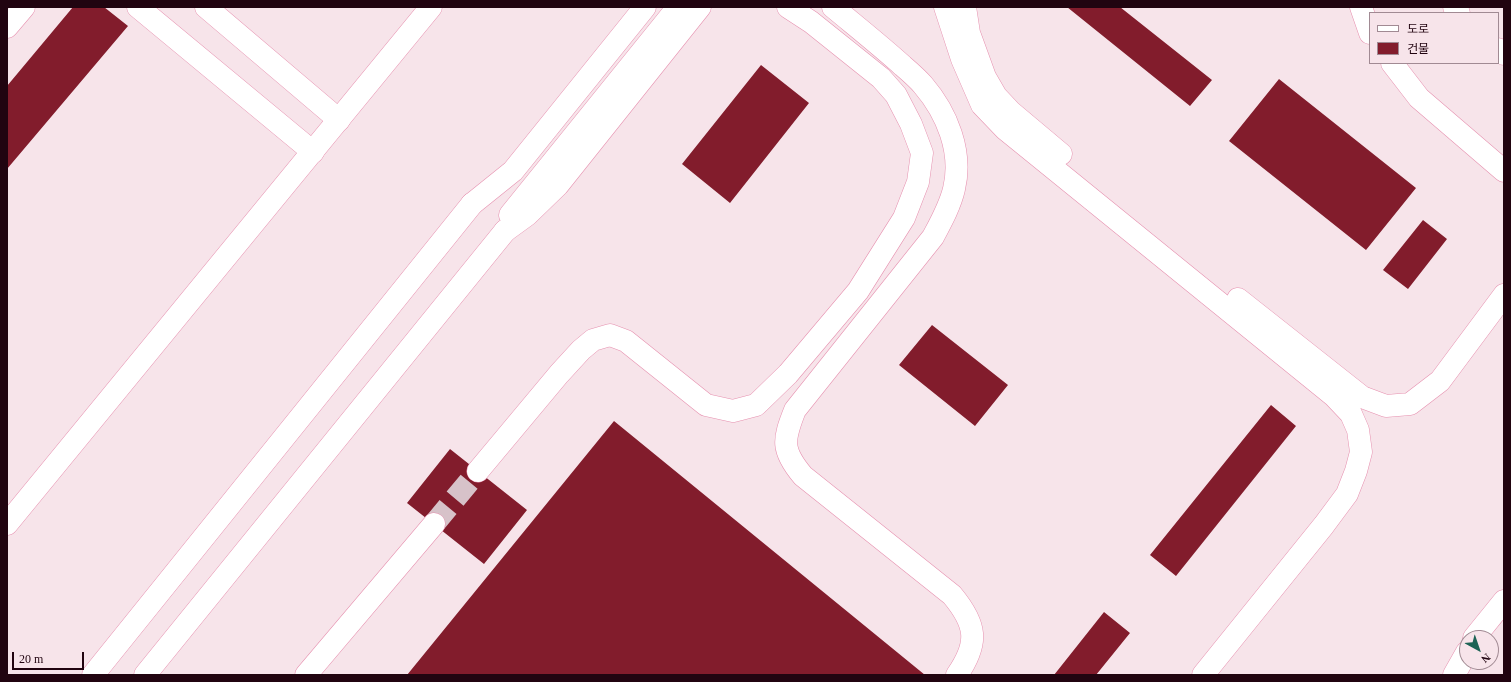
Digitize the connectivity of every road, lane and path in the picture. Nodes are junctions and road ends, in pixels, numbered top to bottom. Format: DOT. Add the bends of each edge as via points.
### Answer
graph roads {
  1 [pos="24,7"];
  2 [pos="138,7"];
  3 [pos="206,7"];
  4 [pos="432,7"];
  5 [pos="627,7"];
  6 [pos="645,7"];
  7 [pos="678,7"];
  8 [pos="700,7"];
  9 [pos="788,7"];
  10 [pos="834,7"];
  11 [pos="945,7"];
  12 [pos="965,7"];
  13 [pos="1361,7"];
  14 [pos="7,27"];
  15 [pos="1369,30"];
  16 [pos="1393,64"];
  17 [pos="339,120"];
  18 [pos="313,152"];
  19 [pos="1504,171"];
  20 [pos="472,204"];
  21 [pos="505,231"];
  22 [pos="1504,295"];
  23 [pos="478,471"];
  24 [pos="7,524"];
  25 [pos="434,524"];
  26 [pos="1504,601"];
  27 [pos="1480,630"];
  28 [pos="1459,666"];
  29 [pos="310,674"];
  30 [pos="93,675"];
  31 [pos="145,675"];
  32 [pos="957,675"];
  33 [pos="1203,675"];
  34 [pos="1454,675"];
  1 -- 14 [label="main road"];
  2 -- 18 [label="main road"];
  3 -- 17 [label="main road"];
  4 -- 17 [label="main road"];
  5 -- 20 [label="main road" via="502,162"];
  6 -- 20 [label="main road" via="513,171"];
  7 -- 21 [label="main road" via="511,214"];
  8 -- 21 [label="main road" via="558,185 527,215"];
  9 -- 23 [label="main road" via="811,22 881,78 896,95 922,153 918,182 904,218 858,291 788,374 756,405 733,411 706,405 626,341 610,334 593,340 559,374"];
  10 -- 32 [label="main road" via="923,85 942,113 952,135 957,161 954,189 933,236 795,410 788,428 786,449 791,462 803,476 952,595 964,610 971,625 972,640 967,660"];
  11 -- 33 [label="main road" via="962,59 982,105 992,117 1334,396 1351,414 1358,430 1361,452 1347,494"];
  12 -- 22 [label="main road" via="969,33 985,77 996,96 1011,112 1362,397 1386,406 1410,404 1440,381"];
  13 -- 15 [label="main road"];
  16 -- 19 [label="main road" via="1419,98"];
  17 -- 18 [label="main road"];
  18 -- 24 [label="main road"];
  20 -- 30 [label="main road"];
  21 -- 31 [label="main road"];
  25 -- 29 [label="main road"];
  26 -- 27 [label="main road"];
  28 -- 34 [label="main road"];
}
